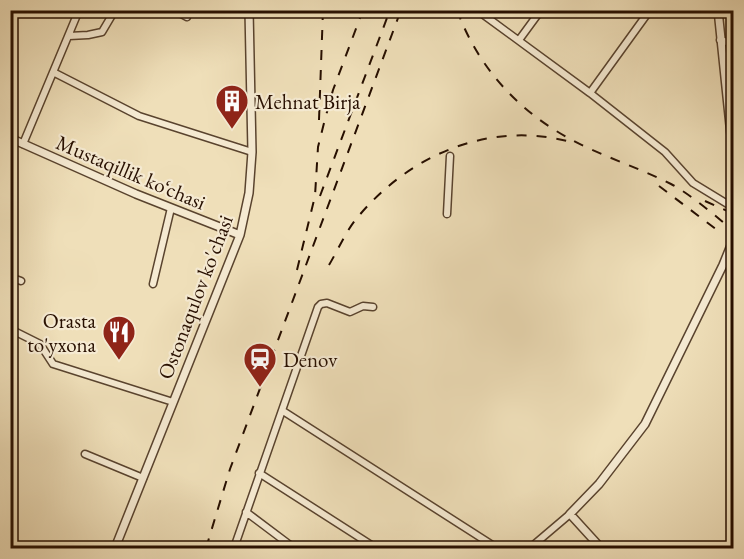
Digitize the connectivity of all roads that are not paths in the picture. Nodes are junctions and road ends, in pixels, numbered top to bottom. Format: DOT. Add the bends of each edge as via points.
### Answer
graph roads {
  1 [pos="79,10"];
  2 [pos="115,10"];
  3 [pos="174,10"];
  4 [pos="249,10"];
  5 [pos="477,10"];
  6 [pos="541,10"];
  7 [pos="650,10"];
  8 [pos="718,10"];
  9 [pos="187,17"];
  10 [pos="69,36"];
  11 [pos="519,40"];
  12 [pos="720,40"];
  13 [pos="734,44"];
  14 [pos="53,72"];
  15 [pos="590,93"];
  16 [pos="10,138"];
  17 [pos="23,144"];
  18 [pos="252,152"];
  19 [pos="450,156"];
  20 [pos="734,164"];
  21 [pos="171,208"];
  22 [pos="734,208"];
  23 [pos="447,214"];
  24 [pos="240,235"];
  25 [pos="734,238"];
  26 [pos="10,277"];
  27 [pos="21,281"];
  28 [pos="153,284"];
  29 [pos="373,307"];
  30 [pos="10,329"];
  31 [pos="173,402"];
  32 [pos="283,411"];
  33 [pos="85,454"];
  34 [pos="259,473"];
  35 [pos="143,478"];
  36 [pos="246,512"];
  37 [pos="570,514"];
  38 [pos="115,549"];
  39 [pos="234,549"];
  40 [pos="294,549"];
  41 [pos="376,549"];
  42 [pos="497,549"];
  43 [pos="530,549"];
  44 [pos="601,549"];
  1 -- 10 [label="street"];
  2 -- 10 [label="street" via="102,32"];
  3 -- 9 [label="street"];
  4 -- 18 [label="street, Ostonaqulov ko'chasi"];
  5 -- 11 [label="street"];
  6 -- 11 [label="street"];
  7 -- 15 [label="street"];
  8 -- 12 [label="street"];
  10 -- 14 [label="street"];
  11 -- 15 [label="street"];
  12 -- 13 [label="street"];
  12 -- 20 [label="street"];
  14 -- 17 [label="street"];
  14 -- 18 [label="street" via="139,116"];
  15 -- 22 [label="street" via="665,152 693,183"];
  16 -- 17 [label="street, Mustaqillik ko‘chasi"];
  17 -- 21 [label="street, Mustaqillik ko‘chasi"];
  18 -- 24 [label="street, Ostonaqulov ko'chasi"];
  19 -- 23 [label="street"];
  21 -- 24 [label="street, Mustaqillik ko‘chasi"];
  21 -- 28 [label="street"];
  24 -- 31 [label="street, Ostonaqulov ko'chasi"];
  25 -- 37 [label="street" via="645,424 599,484"];
  26 -- 27 [label="street"];
  29 -- 32 [label="street" via="363,306 350,312 327,303 319,305"];
  30 -- 31 [label="street" via="40,344 53,364"];
  31 -- 35 [label="street, Ostonaqulov ko'chasi"];
  32 -- 34 [label="street"];
  32 -- 42 [label="street"];
  33 -- 35 [label="street"];
  34 -- 36 [label="street"];
  34 -- 41 [label="street"];
  35 -- 38 [label="street, Ostonaqulov ko'chasi"];
  36 -- 39 [label="street"];
  36 -- 40 [label="street"];
  37 -- 43 [label="street"];
  37 -- 44 [label="street"];
}
